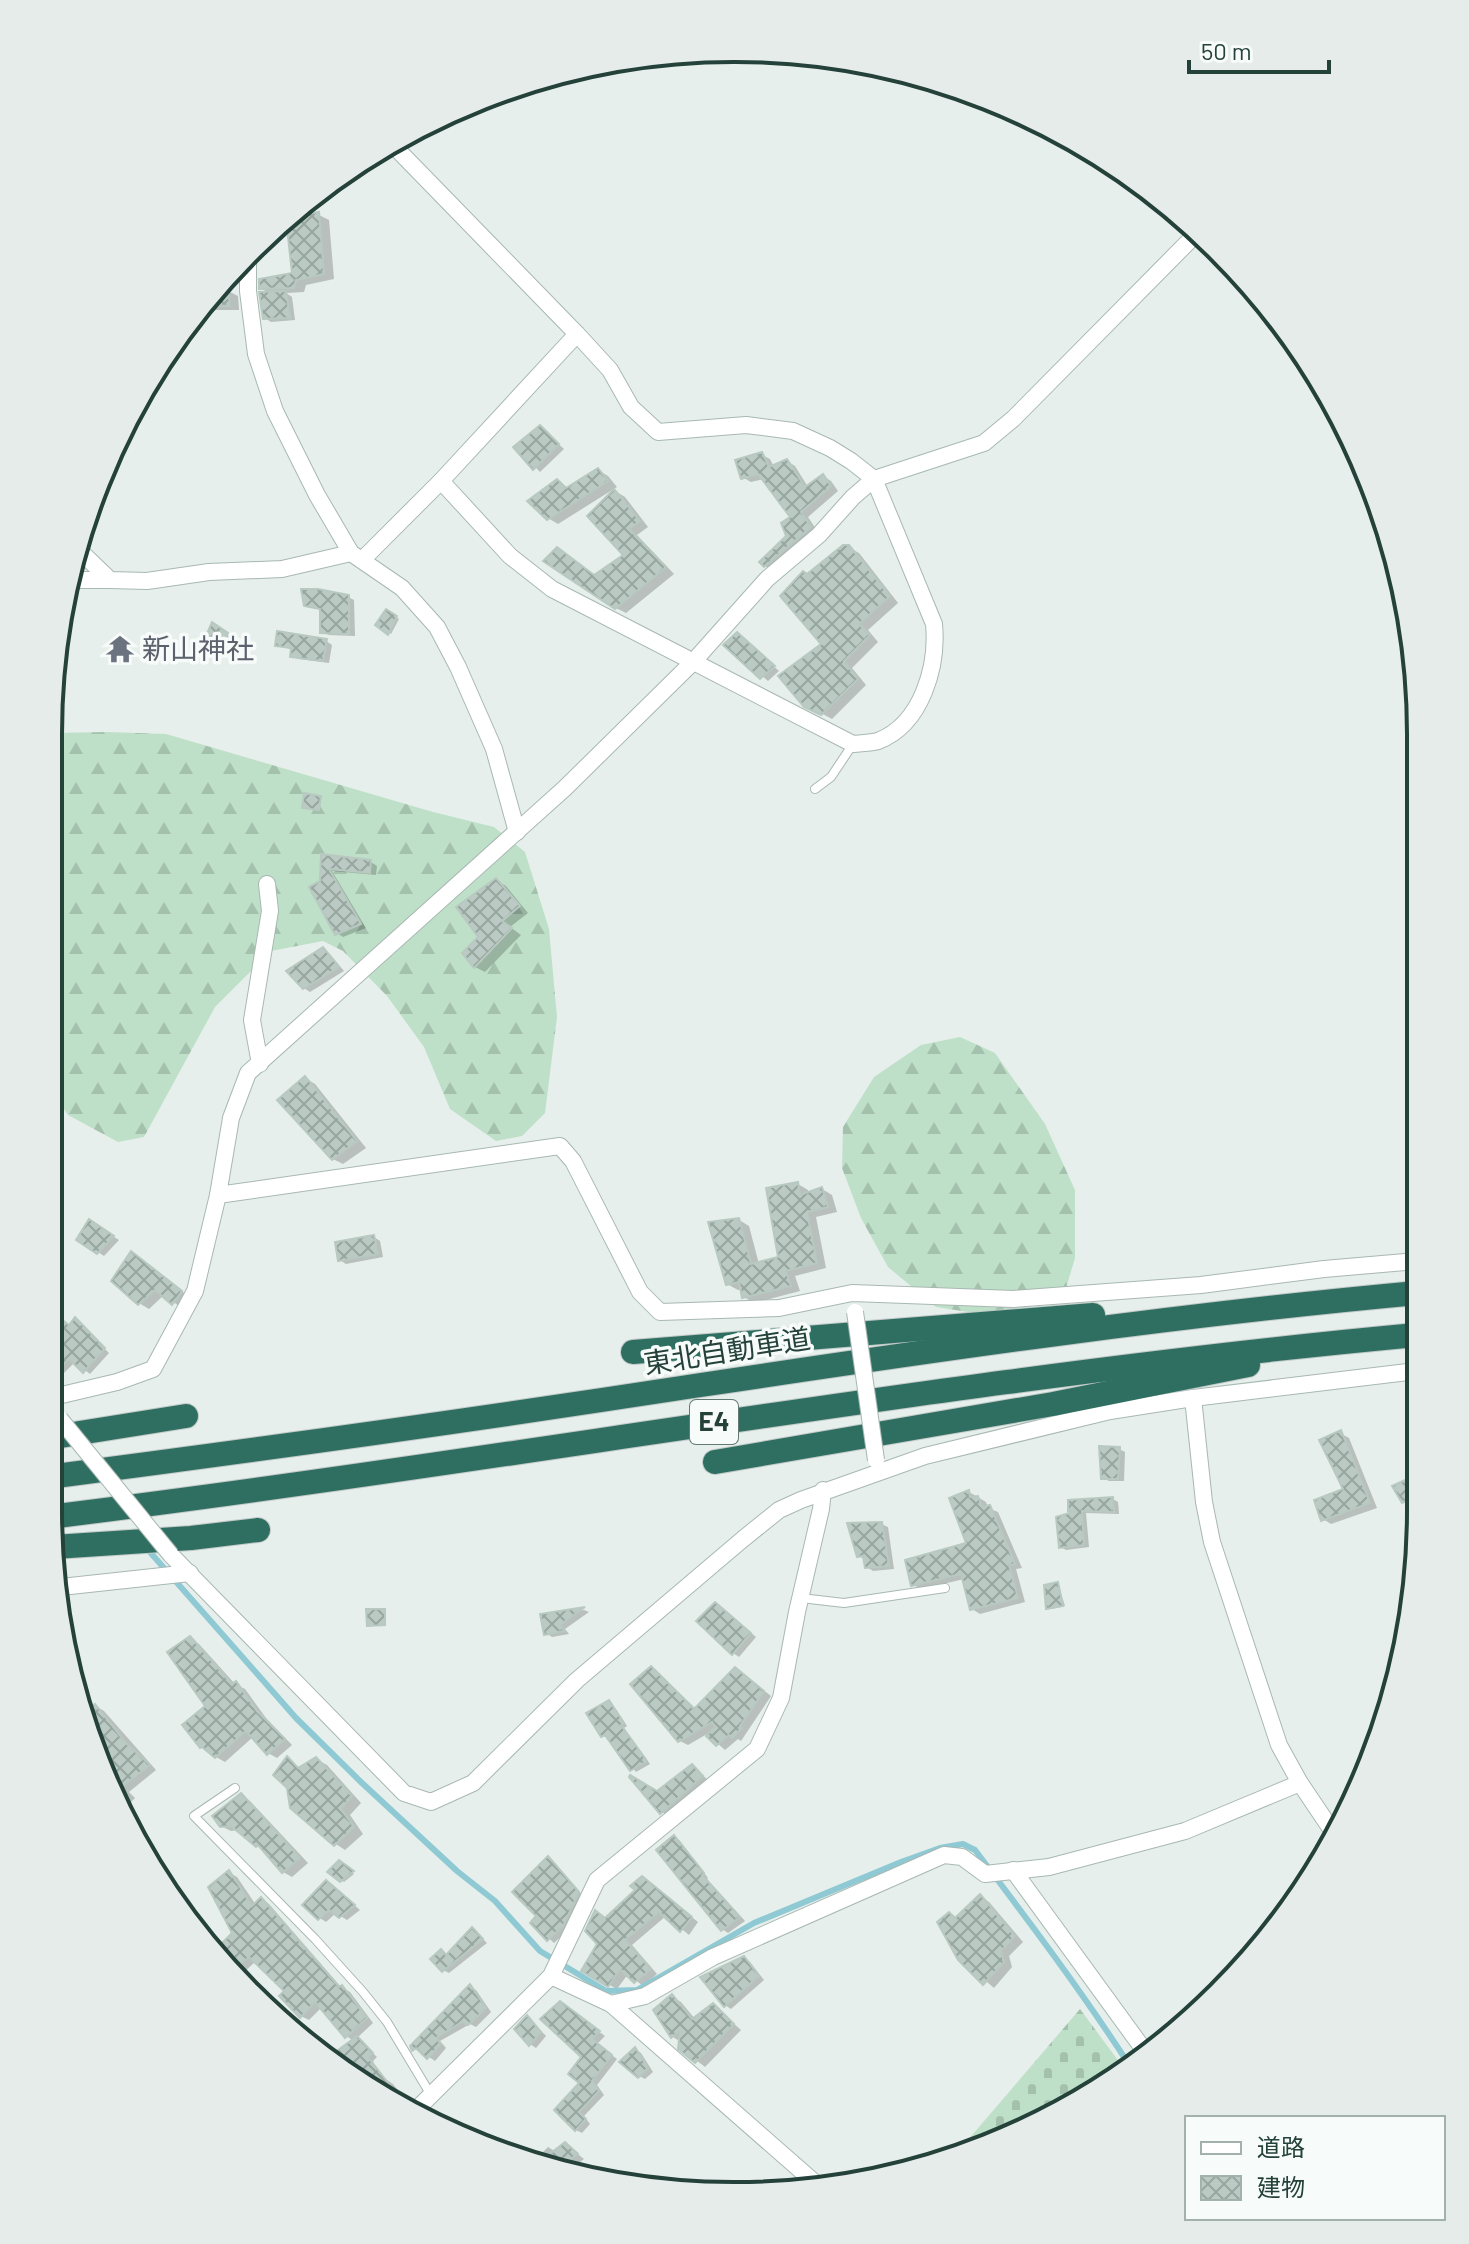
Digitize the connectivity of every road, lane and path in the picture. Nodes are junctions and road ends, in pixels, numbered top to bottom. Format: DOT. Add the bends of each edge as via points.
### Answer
graph roads {
  1 [pos="399,151"];
  2 [pos="1190,240"];
  3 [pos="248,271"];
  4 [pos="577,334"];
  5 [pos="874,479"];
  6 [pos="441,481"];
  7 [pos="86,557"];
  8 [pos="357,557"];
  9 [pos="80,580"];
  10 [pos="110,580"];
  11 [pos="693,662"];
  12 [pos="853,744"];
  13 [pos="815,789"];
  14 [pos="517,832"];
  15 [pos="267,884"];
  16 [pos="260,1064"];
  17 [pos="218,1195"];
  18 [pos="1407,1262"];
  19 [pos="852,1293"];
  20 [pos="1407,1294"];
  21 [pos="1255,1307"];
  22 [pos="1407,1336"];
  23 [pos="1380,1338"];
  24 [pos="633,1352"];
  25 [pos="1407,1372"];
  26 [pos="62,1395"];
  27 [pos="1193,1398"];
  28 [pos="186,1416"];
  29 [pos="62,1422"];
  30 [pos="62,1433"];
  31 [pos="715,1462"];
  32 [pos="878,1466"];
  33 [pos="62,1475"];
  34 [pos="823,1490"];
  35 [pos="62,1515"];
  36 [pos="258,1530"];
  37 [pos="63,1546"];
  38 [pos="190,1573"];
  39 [pos="67,1586"];
  40 [pos="945,1588"];
  41 [pos="801,1598"];
  42 [pos="1300,1783"];
  43 [pos="235,1788"];
  44 [pos="1328,1825"];
  45 [pos="1008,1871"];
  46 [pos="552,1974"];
  47 [pos="611,2004"];
  48 [pos="1141,2045"];
  49 [pos="432,2096"];
  50 [pos="422,2105"];
  51 [pos="809,2177"];
  1 -- 4 [label="street"];
  2 -- 5 [label="street" via="984,443"];
  3 -- 8 [label="street" via="256,354 275,411 317,495"];
  4 -- 5 [label="street" via="610,370 631,407 658,432 746,425 793,431 830,448"];
  4 -- 6 [label="street"];
  5 -- 11 [label="street" via="767,579"];
  5 -- 12 [label="street" via="934,624 936,645 923,696 901,724 878,741"];
  6 -- 8 [label="street"];
  6 -- 11 [label="street" via="510,556 552,589"];
  7 -- 10 [label="street"];
  8 -- 10 [label="street" via="282,569"];
  8 -- 14 [label="street" via="402,588 437,627 494,749"];
  9 -- 10 [label="street"];
  11 -- 12 [label="street"];
  11 -- 14 [label="street"];
  12 -- 13 [label="lane" via="831,777"];
  14 -- 16 [label="street"];
  15 -- 16 [label="street" via="270,911 252,1020"];
  16 -- 17 [label="street" via="248,1073 231,1118"];
  17 -- 19 [label="street" via="560,1146 573,1161 640,1292 660,1312 779,1308"];
  17 -- 26 [label="street" via="195,1291 153,1369"];
  18 -- 19 [label="street" via="1013,1299"];
  19 -- 32 [label="street, bridge"];
  20 -- 21 [label="highway, 東北自動車道 / E4"];
  21 -- 24 [label="highway" via="1095,1314"];
  21 -- 33 [label="highway, 東北自動車道 / E4"];
  22 -- 23 [label="highway, E4"];
  23 -- 31 [label="highway" via="1053,1404"];
  23 -- 35 [label="highway, E4" via="1032,1378"];
  25 -- 27 [label="street"];
  27 -- 32 [label="street" via="1080,1418"];
  27 -- 42 [label="street" via="1212,1542 1279,1745"];
  28 -- 29 [label="highway"];
  30 -- 38 [label="street, bridge"];
  32 -- 34 [label="street"];
  34 -- 38 [label="street" via="779,1510 577,1680 473,1783 431,1802 404,1793"];
  34 -- 41 [label="street"];
  36 -- 37 [label="highway"];
  38 -- 39 [label="street"];
  40 -- 41 [label="lane" via="844,1603"];
  41 -- 46 [label="street" via="781,1698 757,1749 597,1880"];
  42 -- 44 [label="street"];
  42 -- 45 [label="street" via="1185,1831 1049,1867"];
  43 -- 49 [label="lane" via="194,1816 363,1992"];
  45 -- 47 [label="street" via="985,1874 962,1857 944,1855 713,1957 645,1996"];
  45 -- 48 [label="street"];
  46 -- 47 [label="street"];
  46 -- 49 [label="street"];
  47 -- 51 [label="street"];
  49 -- 50 [label="street"];
}
